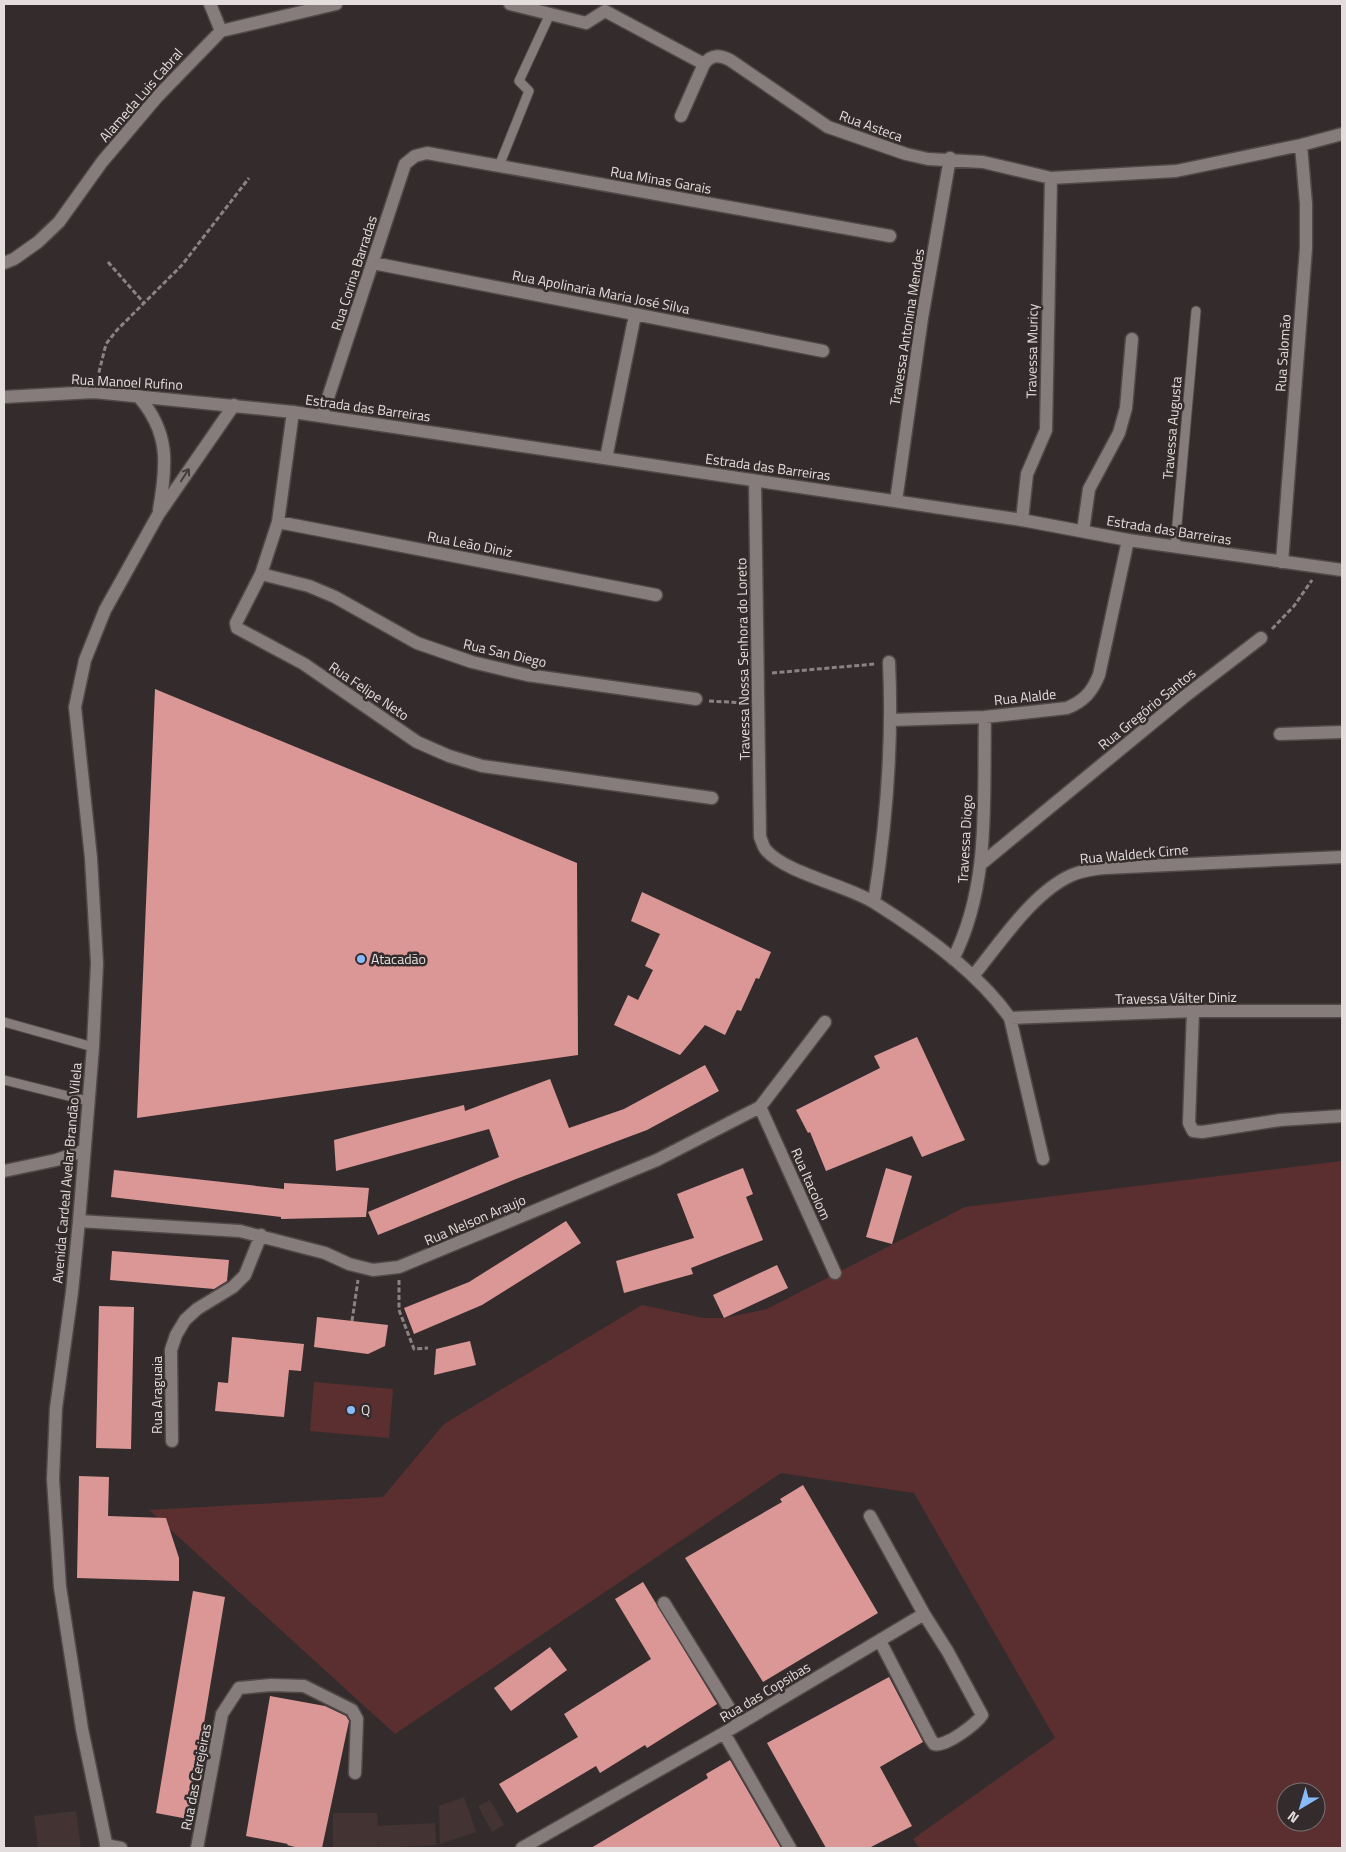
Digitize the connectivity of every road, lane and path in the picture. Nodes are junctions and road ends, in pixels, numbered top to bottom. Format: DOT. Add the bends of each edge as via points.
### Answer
graph roads {
  1 [pos="210,4"];
  2 [pos="336,4"];
  3 [pos="510,4"];
  4 [pos="550,14"];
  5 [pos="221,31"];
  6 [pos="704,64"];
  7 [pos="681,116"];
  8 [pos="1342,134"];
  9 [pos="1301,145"];
  10 [pos="427,153"];
  11 [pos="950,158"];
  12 [pos="499,166"];
  13 [pos="249,178"];
  14 [pos="1051,178"];
  15 [pos="890,236"];
  16 [pos="108,262"];
  17 [pos="4,263"];
  18 [pos="373,263"];
  19 [pos="144,303"];
  20 [pos="1196,311"];
  21 [pos="634,315"];
  22 [pos="1132,339"];
  23 [pos="823,351"];
  24 [pos="94,392"];
  25 [pos="138,396"];
  26 [pos="4,397"];
  27 [pos="189,400"];
  28 [pos="234,405"];
  29 [pos="293,412"];
  30 [pos="322,416"];
  31 [pos="606,458"];
  32 [pos="755,481"];
  33 [pos="896,501"];
  34 [pos="158,516"];
  35 [pos="1022,520"];
  36 [pos="278,522"];
  37 [pos="1083,531"];
  38 [pos="1128,540"];
  39 [pos="1175,547"];
  40 [pos="1282,562"];
  41 [pos="1321,567"];
  42 [pos="1342,570"];
  43 [pos="261,574"];
  44 [pos="656,595"];
  45 [pos="1261,638"];
  46 [pos="888,662"];
  47 [pos="758,675"];
  48 [pos="696,699"];
  49 [pos="758,704"];
  50 [pos="985,717"];
  51 [pos="891,720"];
  52 [pos="1342,732"];
  53 [pos="1280,734"];
  54 [pos="712,798"];
  55 [pos="1342,857"];
  56 [pos="981,864"];
  57 [pos="874,902"];
  58 [pos="953,959"];
  59 [pos="973,976"];
  60 [pos="1193,1011"];
  61 [pos="1342,1011"];
  62 [pos="1010,1018"];
  63 [pos="4,1022"];
  64 [pos="825,1022"];
  65 [pos="93,1047"];
  66 [pos="4,1080"];
  67 [pos="88,1101"];
  68 [pos="760,1108"];
  69 [pos="1342,1116"];
  70 [pos="83,1150"];
  71 [pos="1043,1159"];
  72 [pos="4,1171"];
  73 [pos="79,1221"];
  74 [pos="261,1235"];
  75 [pos="360,1267"];
  76 [pos="399,1267"];
  77 [pos="835,1273"];
  78 [pos="352,1321"];
  79 [pos="428,1348"];
  80 [pos="172,1442"];
  81 [pos="870,1516"];
  82 [pos="664,1603"];
  83 [pos="924,1614"];
  84 [pos="880,1641"];
  85 [pos="739,1724"];
  86 [pos="724,1733"];
  87 [pos="355,1773"];
  88 [pos="106,1847"];
  89 [pos="121,1848"];
  90 [pos="198,1848"];
  91 [pos="522,1848"];
  92 [pos="790,1848"];
  1 -- 5 [label="street"];
  2 -- 5 [label="street"];
  3 -- 4 [label="street"];
  4 -- 6 [label="street" via="586,23 605,12"];
  4 -- 12 [label="lane" via="519,80 529,91"];
  5 -- 17 [label="street, Alameda Luis Cabral" via="157,97 102,162 59,222 38,242"];
  6 -- 7 [label="street"];
  6 -- 11 [label="street, Rua Asteca" via="710,58 722,56 828,127 906,154 928,159"];
  8 -- 9 [label="street, Rua Asteca"];
  9 -- 14 [label="street, Rua Asteca" via="1176,171"];
  9 -- 40 [label="street, Rua Salomão" via="1306,248"];
  10 -- 12 [label="street, Rua Minas Garais"];
  10 -- 18 [label="street, Rua Corina Barradas" via="415,156 405,164"];
  11 -- 14 [label="street, Rua Asteca"];
  11 -- 33 [label="street, Travessa Antonina Mendes" via="922,318"];
  12 -- 15 [label="street, Rua Minas Garais"];
  13 -- 19 [label="path" via="182,265"];
  14 -- 35 [label="street, Travessa Muricy" via="1046,430 1027,474"];
  16 -- 19 [label="path"];
  18 -- 21 [label="street, Rua Apolinaria Maria José Silva"];
  18 -- 30 [label="street, Rua Corina Barradas"];
  19 -- 24 [label="path" via="106,344"];
  20 -- 39 [label="lane, Travessa Augusta"];
  21 -- 23 [label="street, Rua Apolinaria Maria José Silva"];
  21 -- 31 [label="street"];
  22 -- 37 [label="street" via="1124,417 1089,489"];
  24 -- 25 [label="street, Rua Manoel Rufino"];
  24 -- 26 [label="street, Rua Manoel Rufino"];
  25 -- 27 [label="street, Rua Manoel Rufino"];
  25 -- 34 [label="street, Avenida Cardeal Avelar Brandão Vilela" via="151,410 164,446 165,468"];
  27 -- 28 [label="street, Estrada das Barreiras"];
  28 -- 29 [label="street, Estrada das Barreiras"];
  34 -- 28 [label="street, Avenida Cardeal Avelar Brandão Vilela, one-way"];
  29 -- 30 [label="street, Estrada das Barreiras"];
  29 -- 36 [label="street, Rua Felipe Neto"];
  30 -- 31 [label="street, Estrada das Barreiras"];
  31 -- 32 [label="street, Estrada das Barreiras"];
  32 -- 33 [label="street, Estrada das Barreiras"];
  32 -- 47 [label="street, Travessa Nossa Senhora do Loreto"];
  33 -- 35 [label="street, Estrada das Barreiras"];
  34 -- 65 [label="street, Avenida Cardeal Avelar Brandão Vilela" via="93,635 75,707 95,922 97,963"];
  35 -- 37 [label="street, Estrada das Barreiras"];
  36 -- 43 [label="street, Rua Felipe Neto"];
  36 -- 44 [label="street, Rua Leão Diniz"];
  37 -- 38 [label="street, Estrada das Barreiras"];
  38 -- 39 [label="street, Estrada das Barreiras"];
  38 -- 50 [label="street, Rua Alalde" via="1099,675 1090,692 1067,708"];
  39 -- 40 [label="street, Estrada das Barreiras"];
  40 -- 41 [label="street, Estrada das Barreiras"];
  41 -- 42 [label="street, Estrada das Barreiras"];
  41 -- 45 [label="path" via="1294,606"];
  43 -- 48 [label="street, Rua San Diego" via="309,586 417,643 472,662 527,675"];
  43 -- 54 [label="street, Rua Felipe Neto" via="236,623 237,628 304,664 417,742 482,766"];
  45 -- 56 [label="street, Rua Gregório Santos"];
  46 -- 47 [label="path"];
  46 -- 51 [label="street"];
  47 -- 49 [label="street, Travessa Nossa Senhora do Loreto"];
  48 -- 49 [label="path"];
  49 -- 57 [label="street, Travessa Nossa Senhora do Loreto" via="760,837 765,849 784,863"];
  50 -- 51 [label="street, Rua Alalde"];
  50 -- 56 [label="street, Travessa Diogo"];
  51 -- 57 [label="street" via="885,833"];
  52 -- 53 [label="street"];
  55 -- 59 [label="street, Rua Waldeck Cirne" via="1126,867 1073,874 1051,886"];
  56 -- 58 [label="street, Travessa Diogo" via="970,920"];
  57 -- 58 [label="street"];
  58 -- 59 [label="street"];
  59 -- 62 [label="street"];
  60 -- 61 [label="street, Travessa Válter Diniz"];
  60 -- 62 [label="street, Travessa Válter Diniz"];
  60 -- 69 [label="street" via="1189,1124 1193,1131"];
  62 -- 71 [label="street"];
  63 -- 65 [label="lane"];
  64 -- 68 [label="street, Rua Nelson Araujo"];
  65 -- 67 [label="street, Avenida Cardeal Avelar Brandão Vilela"];
  66 -- 67 [label="lane"];
  67 -- 70 [label="street, Avenida Cardeal Avelar Brandão Vilela"];
  68 -- 76 [label="street, Rua Nelson Araujo" via="657,1160"];
  68 -- 77 [label="street, Rua Itacolom"];
  70 -- 72 [label="street" via="56,1160"];
  70 -- 73 [label="street, Avenida Cardeal Avelar Brandão Vilela"];
  73 -- 74 [label="street, Rua Nelson Araujo" via="219,1229"];
  73 -- 88 [label="street, Avenida Cardeal Avelar Brandão Vilela" via="56,1408 53,1478 60,1587 82,1729"];
  74 -- 75 [label="street, Rua Nelson Araujo"];
  74 -- 80 [label="street, Rua Araguaia" via="245,1275 233,1287 197,1309 176,1335 171,1350"];
  75 -- 76 [label="street, Rua Nelson Araujo" via="373,1270"];
  75 -- 78 [label="path"];
  76 -- 79 [label="path" via="399,1310 414,1349"];
  81 -- 83 [label="street"];
  82 -- 85 [label="street"];
  83 -- 84 [label="street, Rua das Copsibas"];
  83 -- 84 [label="street" via="982,1714 974,1725 942,1745 934,1744 930,1738"];
  84 -- 85 [label="street, Rua das Copsibas"];
  85 -- 86 [label="street, Rua das Copsibas"];
  86 -- 91 [label="street, Rua das Copsibas"];
  86 -- 92 [label="street"];
  87 -- 90 [label="street, Rua das Cerejeiras" via="357,1720 352,1710 304,1686 239,1688 222,1714"];
  88 -- 89 [label="street"];
}
